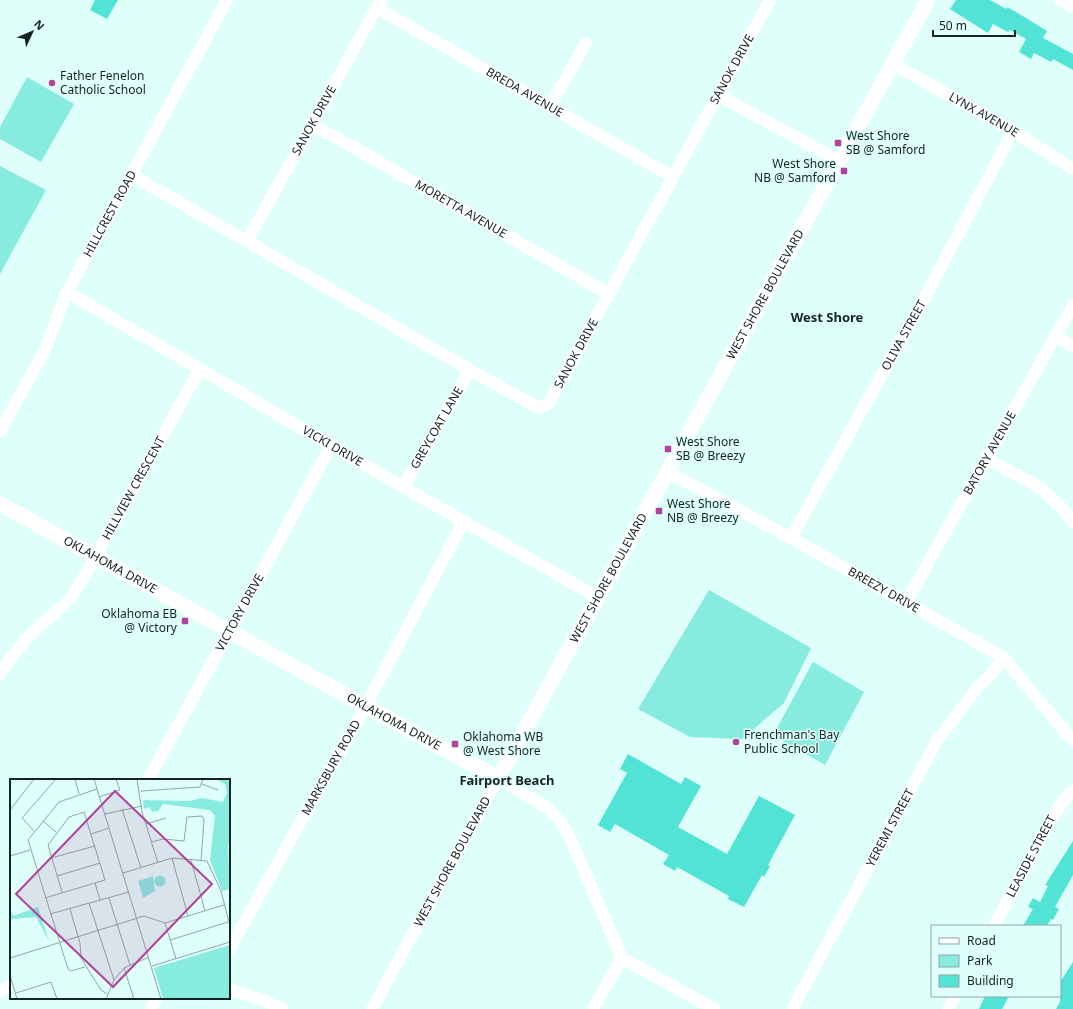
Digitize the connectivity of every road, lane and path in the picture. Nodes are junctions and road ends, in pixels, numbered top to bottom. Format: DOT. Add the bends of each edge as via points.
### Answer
graph roads {
  1 [pos="227,0"];
  2 [pos="770,0"];
  3 [pos="928,0"];
  4 [pos="1060,0"];
  5 [pos="379,4"];
  6 [pos="1073,8"];
  7 [pos="586,42"];
  8 [pos="893,64"];
  9 [pos="718,95"];
  10 [pos="550,106"];
  11 [pos="312,125"];
  12 [pos="1013,130"];
  13 [pos="840,161"];
  14 [pos="1073,169"];
  15 [pos="130,174"];
  16 [pos="673,177"];
  17 [pos="247,241"];
  18 [pos="67,292"];
  19 [pos="609,294"];
  20 [pos="1073,305"];
  21 [pos="1055,336"];
  22 [pos="1073,346"];
  23 [pos="200,370"];
  24 [pos="470,370"];
  25 [pos="0,431"];
  26 [pos="332,444"];
  27 [pos="987,459"];
  28 [pos="668,472"];
  29 [pos="403,487"];
  30 [pos="0,504"];
  31 [pos="464,521"];
  32 [pos="1073,522"];
  33 [pos="791,538"];
  34 [pos="95,556"];
  35 [pos="598,598"];
  36 [pos="906,602"];
  37 [pos="229,630"];
  38 [pos="1003,657"];
  39 [pos="0,674"];
  40 [pos="365,707"];
  41 [pos="1073,741"];
  42 [pos="498,778"];
  43 [pos="149,779"];
  44 [pos="1073,790"];
  45 [pos="995,925"];
  46 [pos="230,948"];
  47 [pos="622,958"];
  48 [pos="10,987"];
  49 [pos="230,989"];
  50 [pos="0,991"];
  51 [pos="954,997"];
  52 [pos="156,999"];
  53 [pos="151,1009"];
  54 [pos="282,1009"];
  55 [pos="372,1009"];
  56 [pos="593,1009"];
  57 [pos="714,1009"];
  58 [pos="792,1009"];
  59 [pos="948,1009"];
  1 -- 15 [label="street, HILLCREST ROAD"];
  2 -- 9 [label="street, SANOK DRIVE"];
  3 -- 8 [label="street, WEST SHORE BOULEVARD"];
  4 -- 6 [label="street"];
  5 -- 10 [label="street, BREDA AVENUE"];
  5 -- 11 [label="street, SANOK DRIVE"];
  7 -- 10 [label="street"];
  8 -- 12 [label="street, LYNX AVENUE"];
  8 -- 13 [label="street, WEST SHORE BOULEVARD"];
  9 -- 13 [label="street"];
  9 -- 16 [label="street, SANOK DRIVE"];
  10 -- 16 [label="street, BREDA AVENUE"];
  11 -- 17 [label="street, SANOK DRIVE"];
  11 -- 19 [label="street, MORETTA AVENUE"];
  12 -- 14 [label="street, LYNX AVENUE"];
  12 -- 33 [label="street, OLIVA STREET" via="923,301"];
  13 -- 28 [label="street, WEST SHORE BOULEVARD"];
  15 -- 17 [label="street, SANOK DRIVE"];
  15 -- 18 [label="street, HILLCREST ROAD"];
  16 -- 19 [label="street, SANOK DRIVE"];
  17 -- 24 [label="street, SANOK DRIVE"];
  18 -- 23 [label="street, VICKI DRIVE"];
  18 -- 25 [label="street, HILLCREST ROAD" via="44,352"];
  19 -- 24 [label="street, SANOK DRIVE" via="549,403 539,408"];
  20 -- 21 [label="street, BATORY AVENUE"];
  21 -- 22 [label="street"];
  21 -- 27 [label="street, BATORY AVENUE"];
  23 -- 26 [label="street, VICKI DRIVE"];
  23 -- 34 [label="street, HILLVIEW CRESCENT"];
  24 -- 29 [label="street, GREYCOAT LANE"];
  26 -- 29 [label="street, VICKI DRIVE"];
  26 -- 37 [label="street, VICTORY DRIVE"];
  27 -- 32 [label="street" via="1039,487"];
  27 -- 36 [label="street, BATORY AVENUE"];
  28 -- 33 [label="street, BREEZY DRIVE"];
  28 -- 35 [label="street, WEST SHORE BOULEVARD"];
  29 -- 31 [label="street, VICKI DRIVE"];
  30 -- 34 [label="street, OKLAHOMA DRIVE"];
  31 -- 35 [label="street, VICKI DRIVE"];
  31 -- 40 [label="street, MARKSBURY ROAD"];
  33 -- 36 [label="street, BREEZY DRIVE"];
  34 -- 37 [label="street, OKLAHOMA DRIVE"];
  34 -- 39 [label="street, HILLVIEW CRESCENT" via="71,598 29,636"];
  35 -- 42 [label="street, WEST SHORE BOULEVARD"];
  36 -- 38 [label="street, BREEZY DRIVE"];
  37 -- 40 [label="street, OKLAHOMA DRIVE"];
  37 -- 43 [label="street, VICTORY DRIVE"];
  38 -- 41 [label="street, BREEZY DRIVE"];
  38 -- 58 [label="street, YEREMI STREET" via="993,673 976,689 937,741"];
  40 -- 42 [label="street, OKLAHOMA DRIVE"];
  40 -- 46 [label="street, MARKSBURY ROAD"];
  42 -- 47 [label="street, OKLAHOMA DRIVE" via="548,808 561,822"];
  42 -- 55 [label="street, WEST SHORE BOULEVARD"];
  44 -- 45 [label="street, LEASIDE STREET" via="1051,819"];
  47 -- 56 [label="street"];
  47 -- 57 [label="street"];
  48 -- 50 [label="street"];
  49 -- 54 [label="street" via="265,1000"];
  51 -- 59 [label="street"];
  52 -- 53 [label="street"];
}
